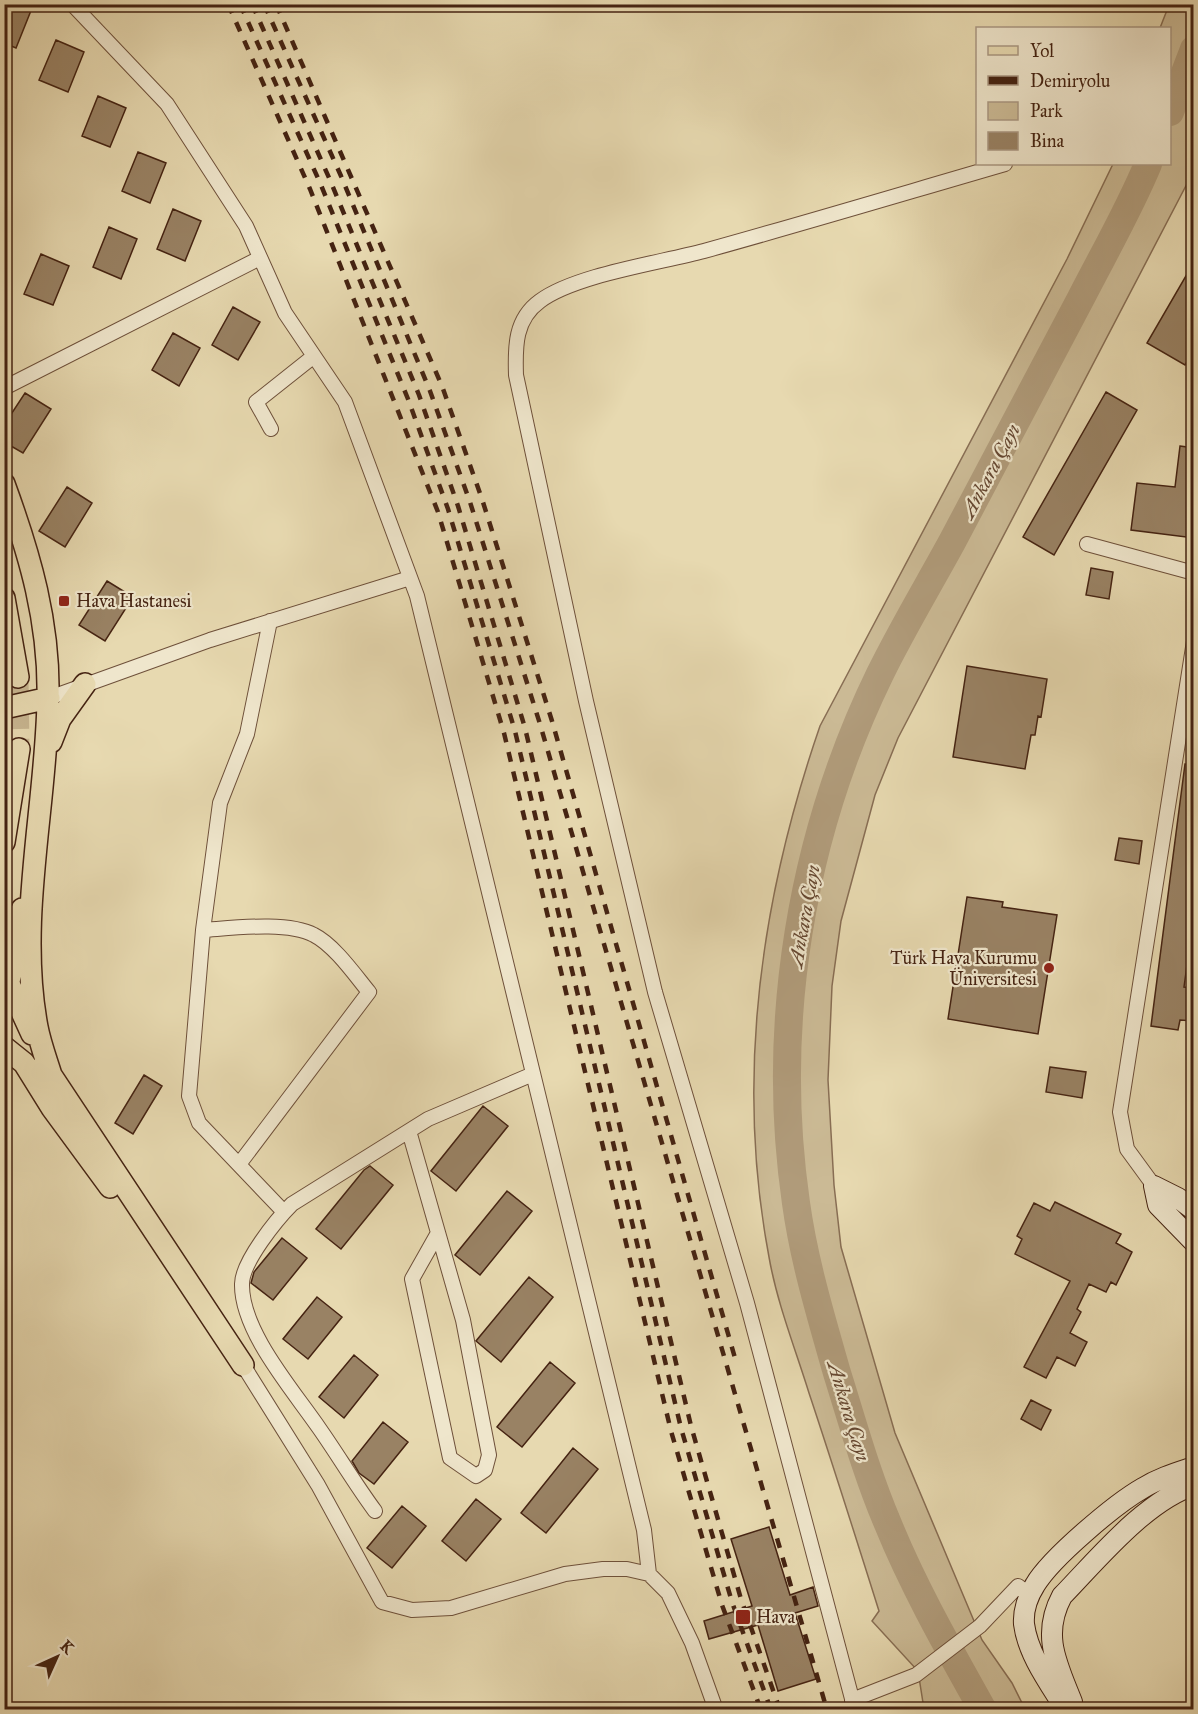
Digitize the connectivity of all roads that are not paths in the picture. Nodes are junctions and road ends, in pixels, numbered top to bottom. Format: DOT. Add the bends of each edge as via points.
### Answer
graph roads {
  1 [pos="72,4"];
  2 [pos="1002,165"];
  3 [pos="260,258"];
  4 [pos="314,356"];
  5 [pos="4,388"];
  6 [pos="271,429"];
  7 [pos="4,484"];
  8 [pos="1087,543"];
  9 [pos="1194,573"];
  10 [pos="410,578"];
  11 [pos="4,598"];
  12 [pos="270,621"];
  13 [pos="1194,641"];
  14 [pos="18,677"];
  15 [pos="85,684"];
  16 [pos="48,698"];
  17 [pos="4,708"];
  18 [pos="19,749"];
  19 [pos="45,756"];
  20 [pos="4,842"];
  21 [pos="34,875"];
  22 [pos="24,896"];
  23 [pos="4,914"];
  24 [pos="203,930"];
  25 [pos="6,984"];
  26 [pos="4,1047"];
  27 [pos="533,1074"];
  28 [pos="51,1075"];
  29 [pos="409,1131"];
  30 [pos="240,1163"];
  31 [pos="1154,1186"];
  32 [pos="1194,1210"];
  33 [pos="285,1212"];
  34 [pos="438,1233"];
  35 [pos="1194,1242"];
  36 [pos="243,1365"];
  37 [pos="1194,1467"];
  38 [pos="1194,1485"];
  39 [pos="375,1511"];
  40 [pos="1103,1517"];
  41 [pos="1120,1539"];
  42 [pos="1075,1542"];
  43 [pos="1084,1573"];
  44 [pos="649,1574"];
  45 [pos="1029,1594"];
  46 [pos="854,1705"];
  47 [pos="716,1710"];
  48 [pos="1066,1710"];
  49 [pos="1075,1710"];
  1 -- 3 [label="street" via="168,104 246,226"];
  2 -- 46 [label="street" via="703,251 564,286 538,302 521,321 515,345 516,375 655,992 747,1303"];
  3 -- 4 [label="street" via="285,313"];
  3 -- 5 [label="street"];
  4 -- 6 [label="street" via="256,402"];
  4 -- 10 [label="street" via="345,402"];
  7 -- 16 [label="main road" via="31,558 44,624"];
  8 -- 9 [label="street"];
  10 -- 12 [label="street"];
  10 -- 27 [label="street"];
  11 -- 14 [label="main road"];
  12 -- 15 [label="street"];
  12 -- 24 [label="street" via="247,734 220,803"];
  13 -- 31 [label="street" via="1120,1112 1127,1149"];
  15 -- 16 [label="street"];
  15 -- 19 [label="main road" via="60,719"];
  16 -- 17 [label="main road"];
  16 -- 19 [label="main road"];
  18 -- 20 [label="main road"];
  19 -- 21 [label="main road"];
  21 -- 22 [label="main road"];
  21 -- 28 [label="main road" via="33,985 37,1027"];
  22 -- 23 [label="main road"];
  22 -- 25 [label="main road"];
  24 -- 30 [label="street" via="189,1096 199,1123"];
  24 -- 30 [label="street" via="271,925 314,934 343,960 369,992"];
  25 -- 28 [label="main road"];
  26 -- 36 [label="main road" via="24,1064 52,1108"];
  27 -- 29 [label="street"];
  27 -- 44 [label="street" via="644,1530"];
  28 -- 36 [label="main road"];
  29 -- 33 [label="street"];
  29 -- 34 [label="street"];
  30 -- 33 [label="street"];
  31 -- 32 [label="street"];
  31 -- 35 [label="street" via="1158,1205"];
  33 -- 39 [label="street" via="253,1257 242,1281 243,1302 260,1341"];
  34 -- 34 [label="street" via="463,1320 489,1455 485,1470 476,1476 450,1458 412,1279"];
  36 -- 44 [label="street" via="318,1485 382,1602 412,1611 451,1608 565,1574 627,1569"];
  37 -- 40 [label="street" via="1143,1487"];
  38 -- 41 [label="street" via="1145,1514"];
  40 -- 41 [label="street" via="1096,1527 1098,1538 1106,1542"];
  40 -- 42 [label="street"];
  41 -- 43 [label="street"];
  42 -- 43 [label="street" via="1090,1539 1096,1548 1096,1556"];
  42 -- 45 [label="street" via="1040,1577"];
  43 -- 49 [label="street" via="1062,1596 1053,1614 1051,1642"];
  44 -- 47 [label="street" via="668,1593 692,1643"];
  45 -- 46 [label="street" via="1018,1586 980,1626 920,1671"];
  45 -- 48 [label="street" via="1024,1622 1027,1638"];
}
